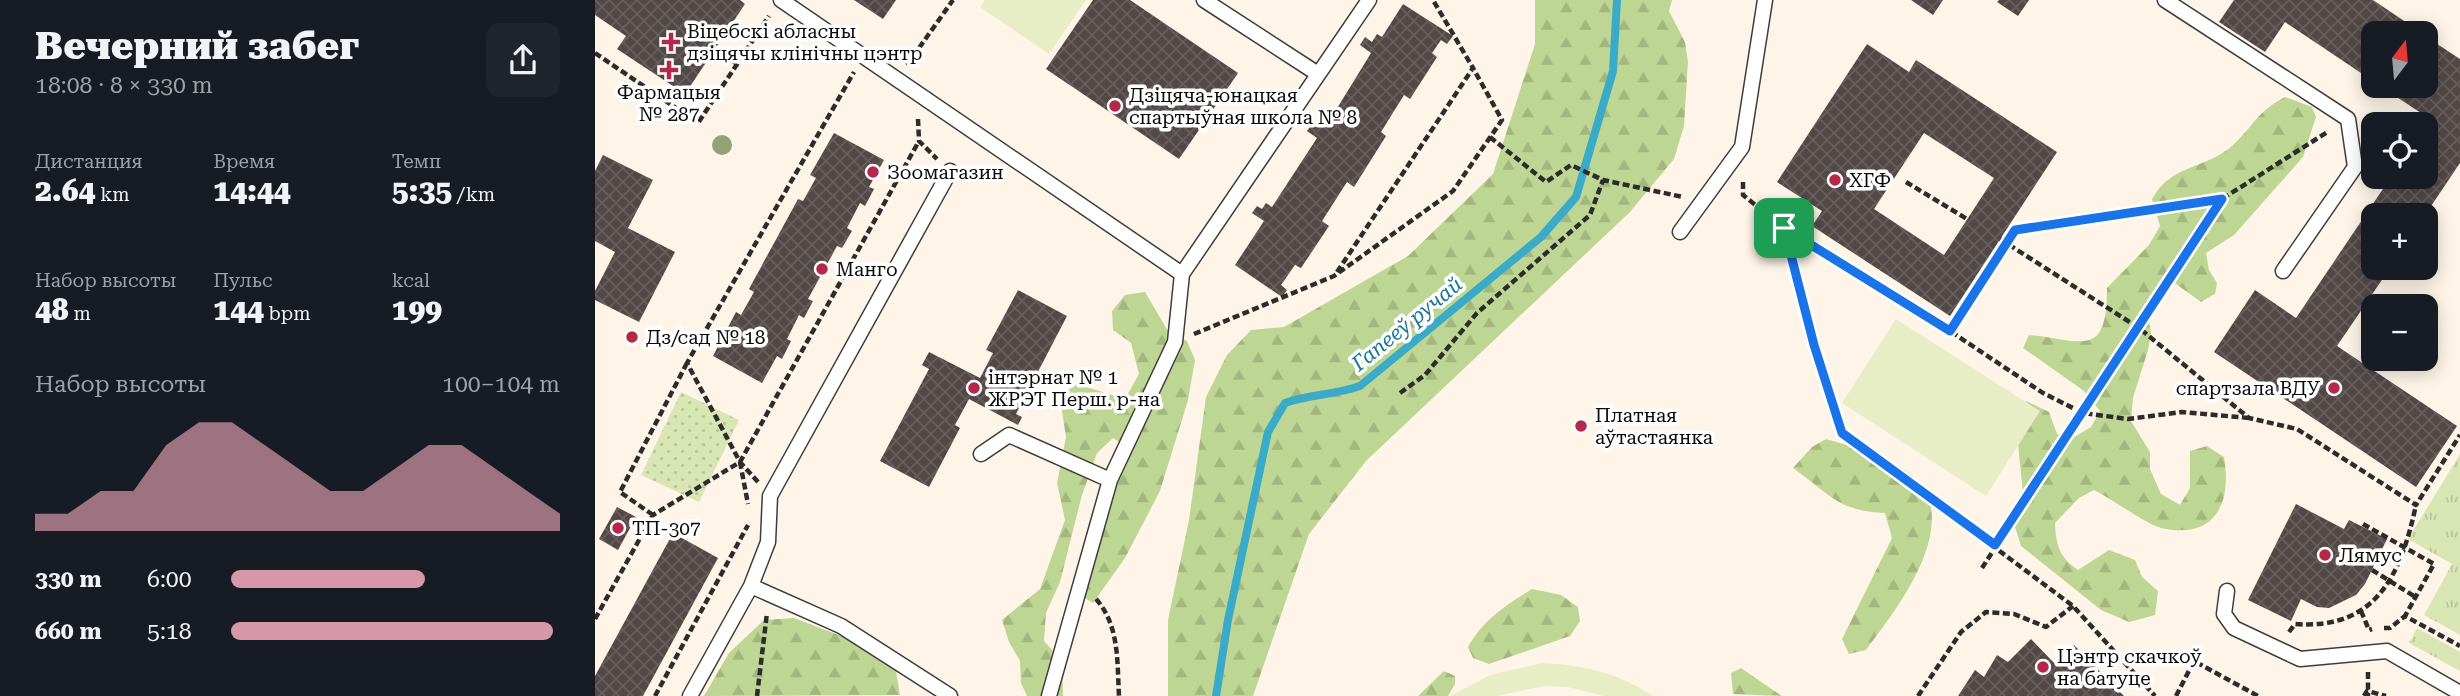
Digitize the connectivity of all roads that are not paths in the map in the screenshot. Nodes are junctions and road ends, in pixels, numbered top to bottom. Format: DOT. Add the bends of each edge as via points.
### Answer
graph roads {
  1 [pos="808,0"];
  2 [pos="1204,0"];
  3 [pos="1369,0"];
  4 [pos="1765,0"];
  5 [pos="2165,0"];
  6 [pos="777,6"];
  7 [pos="800,13"];
  8 [pos="1318,74"];
  9 [pos="950,171"];
  10 [pos="1680,232"];
  11 [pos="2283,271"];
  12 [pos="1182,274"];
  13 [pos="981,454"];
  14 [pos="1110,480"];
  15 [pos="751,586"];
  16 [pos="2227,591"];
  17 [pos="924,679"];
  18 [pos="2460,693"];
  19 [pos="690,696"];
  20 [pos="922,696"];
  21 [pos="950,696"];
  22 [pos="1049,696"];
  1 -- 7 [label="lane"];
  2 -- 8 [label="lane"];
  3 -- 8 [label="lane"];
  4 -- 10 [label="lane" via="1742,146"];
  5 -- 11 [label="lane" via="2348,119 2355,167"];
  6 -- 7 [label="lane"];
  7 -- 12 [label="lane"];
  8 -- 12 [label="lane"];
  9 -- 15 [label="lane" via="770,496 768,542"];
  12 -- 14 [label="lane" via="1175,342"];
  13 -- 14 [label="lane" via="1009,435"];
  14 -- 22 [label="lane"];
  15 -- 17 [label="lane" via="841,626"];
  15 -- 19 [label="lane"];
  16 -- 18 [label="lane" via="2224,614 2234,628 2275,649 2309,660 2387,650"];
  17 -- 20 [label="lane"];
  17 -- 21 [label="lane"];
}
